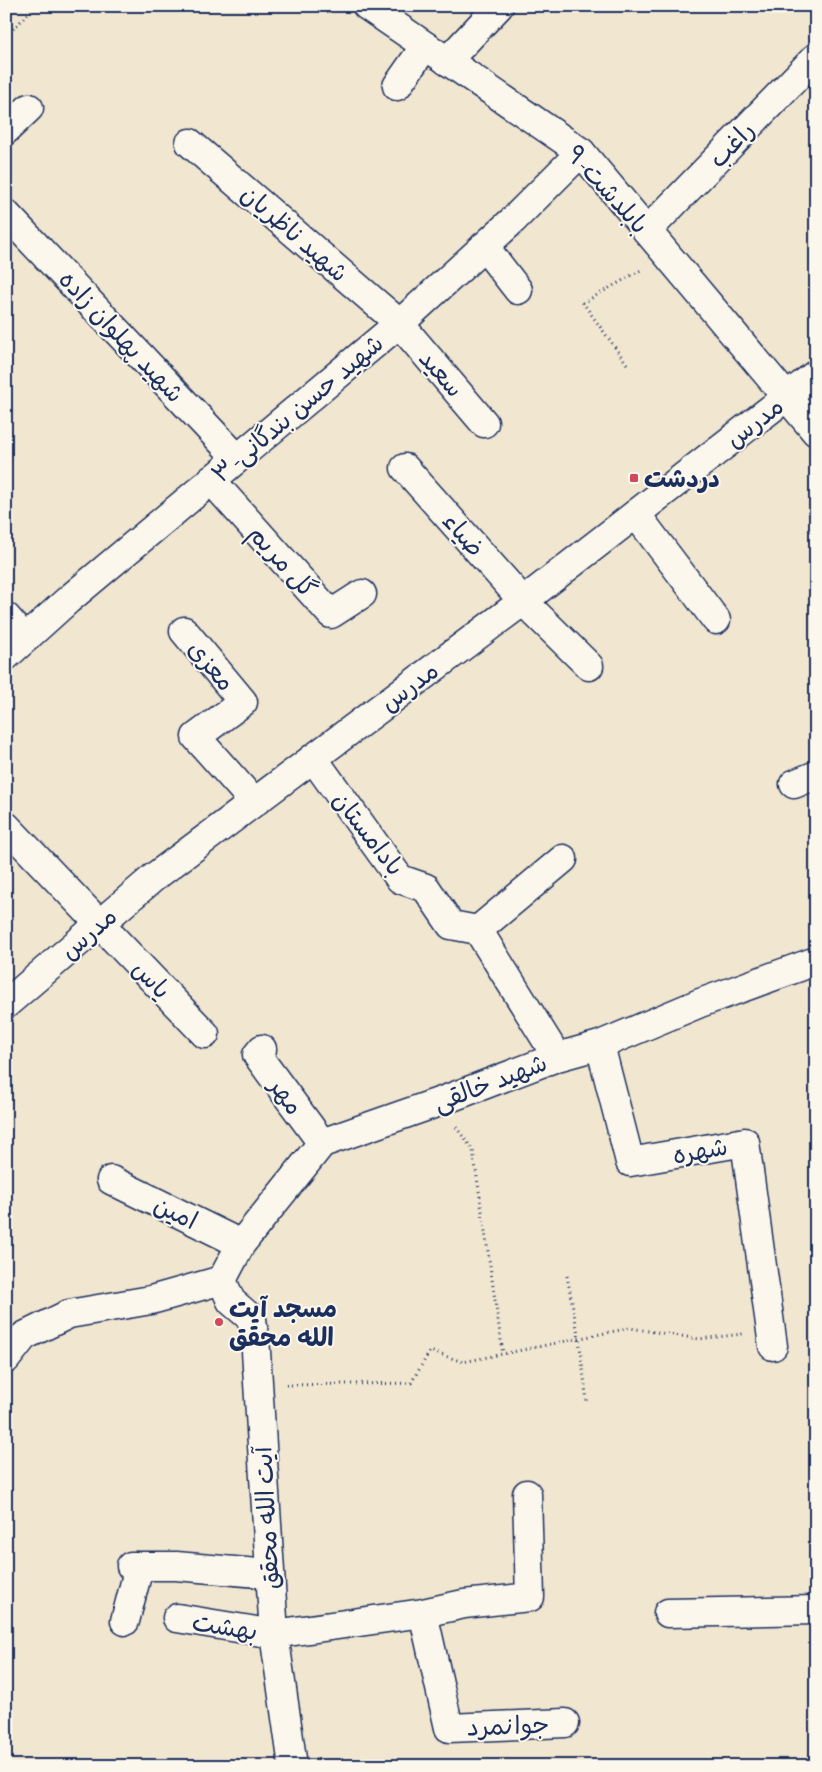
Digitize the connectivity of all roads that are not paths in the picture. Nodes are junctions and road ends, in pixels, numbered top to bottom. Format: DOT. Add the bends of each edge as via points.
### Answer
graph roads {
  1 [pos="367,6"];
  2 [pos="499,6"];
  3 [pos="425,46"];
  4 [pos="816,57"];
  5 [pos="447,61"];
  6 [pos="397,86"];
  7 [pos="29,108"];
  8 [pos="6,130"];
  9 [pos="190,143"];
  10 [pos="581,152"];
  11 [pos="6,214"];
  12 [pos="647,230"];
  13 [pos="484,246"];
  14 [pos="518,290"];
  15 [pos="399,324"];
  16 [pos="816,374"];
  17 [pos="786,397"];
  18 [pos="484,423"];
  19 [pos="816,432"];
  20 [pos="237,458"];
  21 [pos="405,468"];
  22 [pos="211,480"];
  23 [pos="636,514"];
  24 [pos="362,594"];
  25 [pos="522,601"];
  26 [pos="6,617"];
  27 [pos="716,620"];
  28 [pos="184,631"];
  29 [pos="15,647"];
  30 [pos="589,666"];
  31 [pos="313,758"];
  32 [pos="254,802"];
  33 [pos="6,826"];
  34 [pos="563,858"];
  35 [pos="100,923"];
  36 [pos="478,930"];
  37 [pos="816,961"];
  38 [pos="6,1004"];
  39 [pos="205,1034"];
  40 [pos="600,1045"];
  41 [pos="262,1049"];
  42 [pos="557,1057"];
  43 [pos="322,1143"];
  44 [pos="111,1180"];
  45 [pos="240,1244"];
  46 [pos="222,1280"];
  47 [pos="772,1338"];
  48 [pos="6,1359"];
  49 [pos="527,1494"];
  50 [pos="270,1574"];
  51 [pos="816,1610"];
  52 [pos="423,1613"];
  53 [pos="668,1613"];
  54 [pos="177,1618"];
  55 [pos="125,1621"];
  56 [pos="274,1634"];
  57 [pos="565,1723"];
  58 [pos="293,1766"];
  1 -- 3 [label="street, ۹-بابلدشت"];
  2 -- 5 [label="street"];
  3 -- 5 [label="street, ۹-بابلدشت"];
  3 -- 6 [label="street"];
  4 -- 12 [label="street, راغب"];
  5 -- 10 [label="street, ۹-بابلدشت"];
  7 -- 8 [label="street"];
  9 -- 15 [label="street, شهید ناظریان"];
  10 -- 12 [label="street, ۹-بابلدشت"];
  10 -- 13 [label="street, ۳-شهید حسن بندگانی"];
  11 -- 20 [label="street, شهید پهلوان زاده"];
  12 -- 17 [label="street, ۹-بابلدشت"];
  13 -- 14 [label="street"];
  13 -- 15 [label="street, ۳-شهید حسن بندگانی"];
  15 -- 18 [label="street, سعید"];
  15 -- 20 [label="street, ۳-شهید حسن بندگانی"];
  16 -- 17 [label="street, مدرس"];
  17 -- 19 [label="street"];
  17 -- 23 [label="street, مدرس"];
  20 -- 22 [label="street, ۳-شهید حسن بندگانی"];
  21 -- 25 [label="street, ضیاء"];
  22 -- 24 [label="street, گل مریم" via="331,614"];
  22 -- 29 [label="street, ۳-شهید حسن بندگانی"];
  23 -- 25 [label="street, مدرس"];
  23 -- 27 [label="street"];
  25 -- 30 [label="street, ضیاء"];
  25 -- 31 [label="street, مدرس"];
  26 -- 29 [label="street"];
  28 -- 32 [label="street, معزی" via="243,702 196,737"];
  31 -- 32 [label="street, مدرس"];
  31 -- 36 [label="street, بادامستان" via="400,879 426,888 451,925"];
  32 -- 35 [label="street, مدرس" via="153,878"];
  33 -- 35 [label="street, یاس"];
  34 -- 36 [label="street"];
  35 -- 38 [label="street, مدرس"];
  35 -- 39 [label="street, یاس"];
  36 -- 42 [label="street"];
  37 -- 40 [label="street, شهید خالقی" via="700,1003"];
  40 -- 42 [label="street, شهید خالقی"];
  40 -- 47 [label="street, شهره" via="630,1162 745,1142"];
  41 -- 43 [label="street, مهر" via="257,1055"];
  42 -- 43 [label="street, شهید خالقی"];
  43 -- 45 [label="street"];
  44 -- 45 [label="street, امین"];
  45 -- 46 [label="street"];
  46 -- 48 [label="street" via="151,1300 69,1314 24,1336"];
  46 -- 50 [label="street, آیت الله محقق" via="231,1300 252,1319"];
  49 -- 52 [label="street" via="530,1597 464,1604"];
  50 -- 55 [label="street" via="135,1566"];
  50 -- 56 [label="street, آیت الله محقق"];
  51 -- 53 [label="street"];
  52 -- 56 [label="street"];
  52 -- 57 [label="street, جوانمرد" via="449,1728"];
  54 -- 56 [label="street, بهشت"];
  56 -- 58 [label="street, آیت الله محقق"];
}
